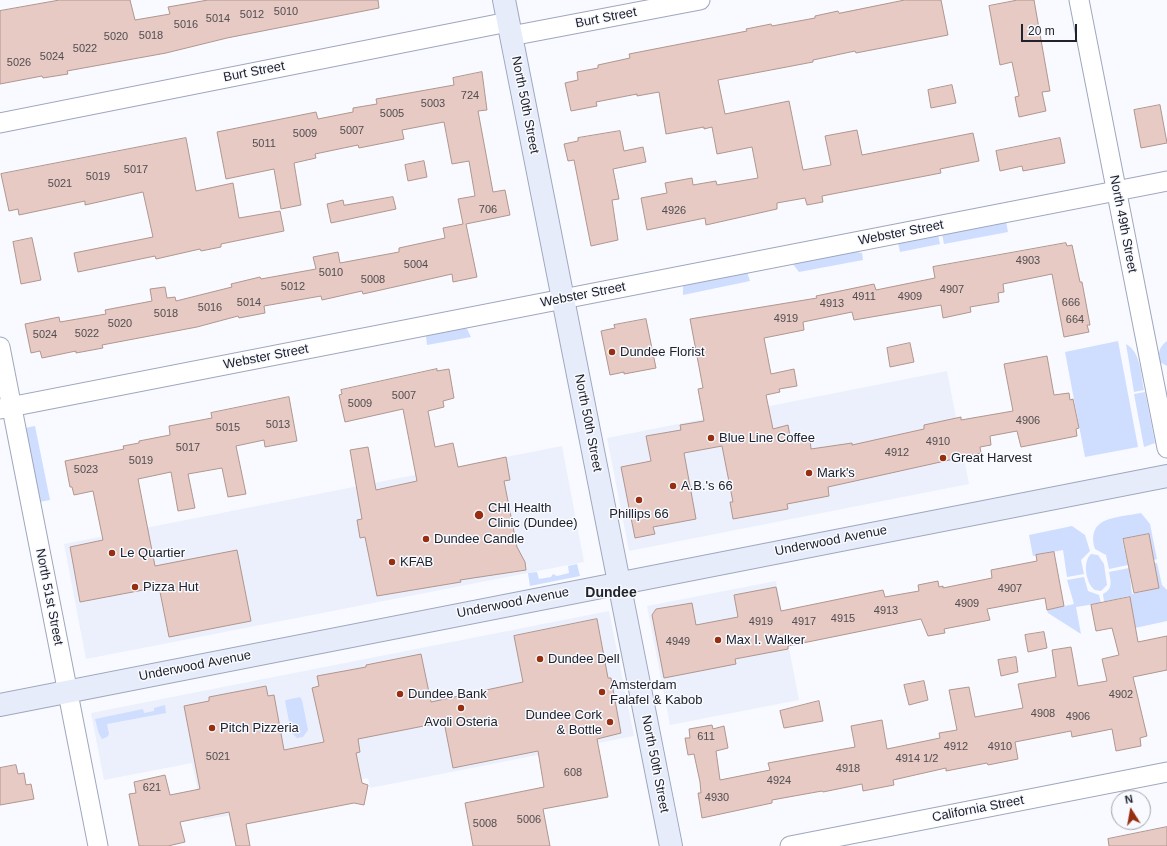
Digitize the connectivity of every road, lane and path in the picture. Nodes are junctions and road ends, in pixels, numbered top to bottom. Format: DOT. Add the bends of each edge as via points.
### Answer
graph roads {
  1 [pos="504,0"];
  2 [pos="700,0"];
  3 [pos="1079,0"];
  4 [pos="657,4"];
  5 [pos="510,29"];
  6 [pos="0,123"];
  7 [pos="1167,181"];
  8 [pos="1117,190"];
  9 [pos="564,298"];
  10 [pos="0,347"];
  11 [pos="6,408"];
  12 [pos="1167,448"];
  13 [pos="1167,476"];
  14 [pos="620,583"];
  15 [pos="68,692"];
  16 [pos="0,705"];
  17 [pos="1167,772"];
  18 [pos="98,846"];
  19 [pos="671,846"];
  20 [pos="790,846"];
  1 -- 5 [label="main road, North 50th Street"];
  2 -- 4 [label="street, Burt Street"];
  3 -- 8 [label="street, North 49th Street"];
  4 -- 5 [label="street, Burt Street"];
  5 -- 6 [label="street, Burt Street"];
  5 -- 9 [label="main road, North 50th Street"];
  7 -- 8 [label="street, Webster Street"];
  8 -- 9 [label="street, Webster Street"];
  8 -- 12 [label="street, North 49th Street"];
  9 -- 11 [label="street, Webster Street"];
  9 -- 14 [label="main road, North 50th Street"];
  10 -- 11 [label="street, North 51st Street"];
  11 -- 15 [label="street, North 51st Street"];
  13 -- 14 [label="main road, Underwood Avenue"];
  14 -- 15 [label="main road, Underwood Avenue"];
  14 -- 19 [label="main road, North 50th Street"];
  15 -- 16 [label="main road, Underwood Avenue"];
  15 -- 18 [label="street, North 51st Street"];
  17 -- 20 [label="street, California Street"];
}
